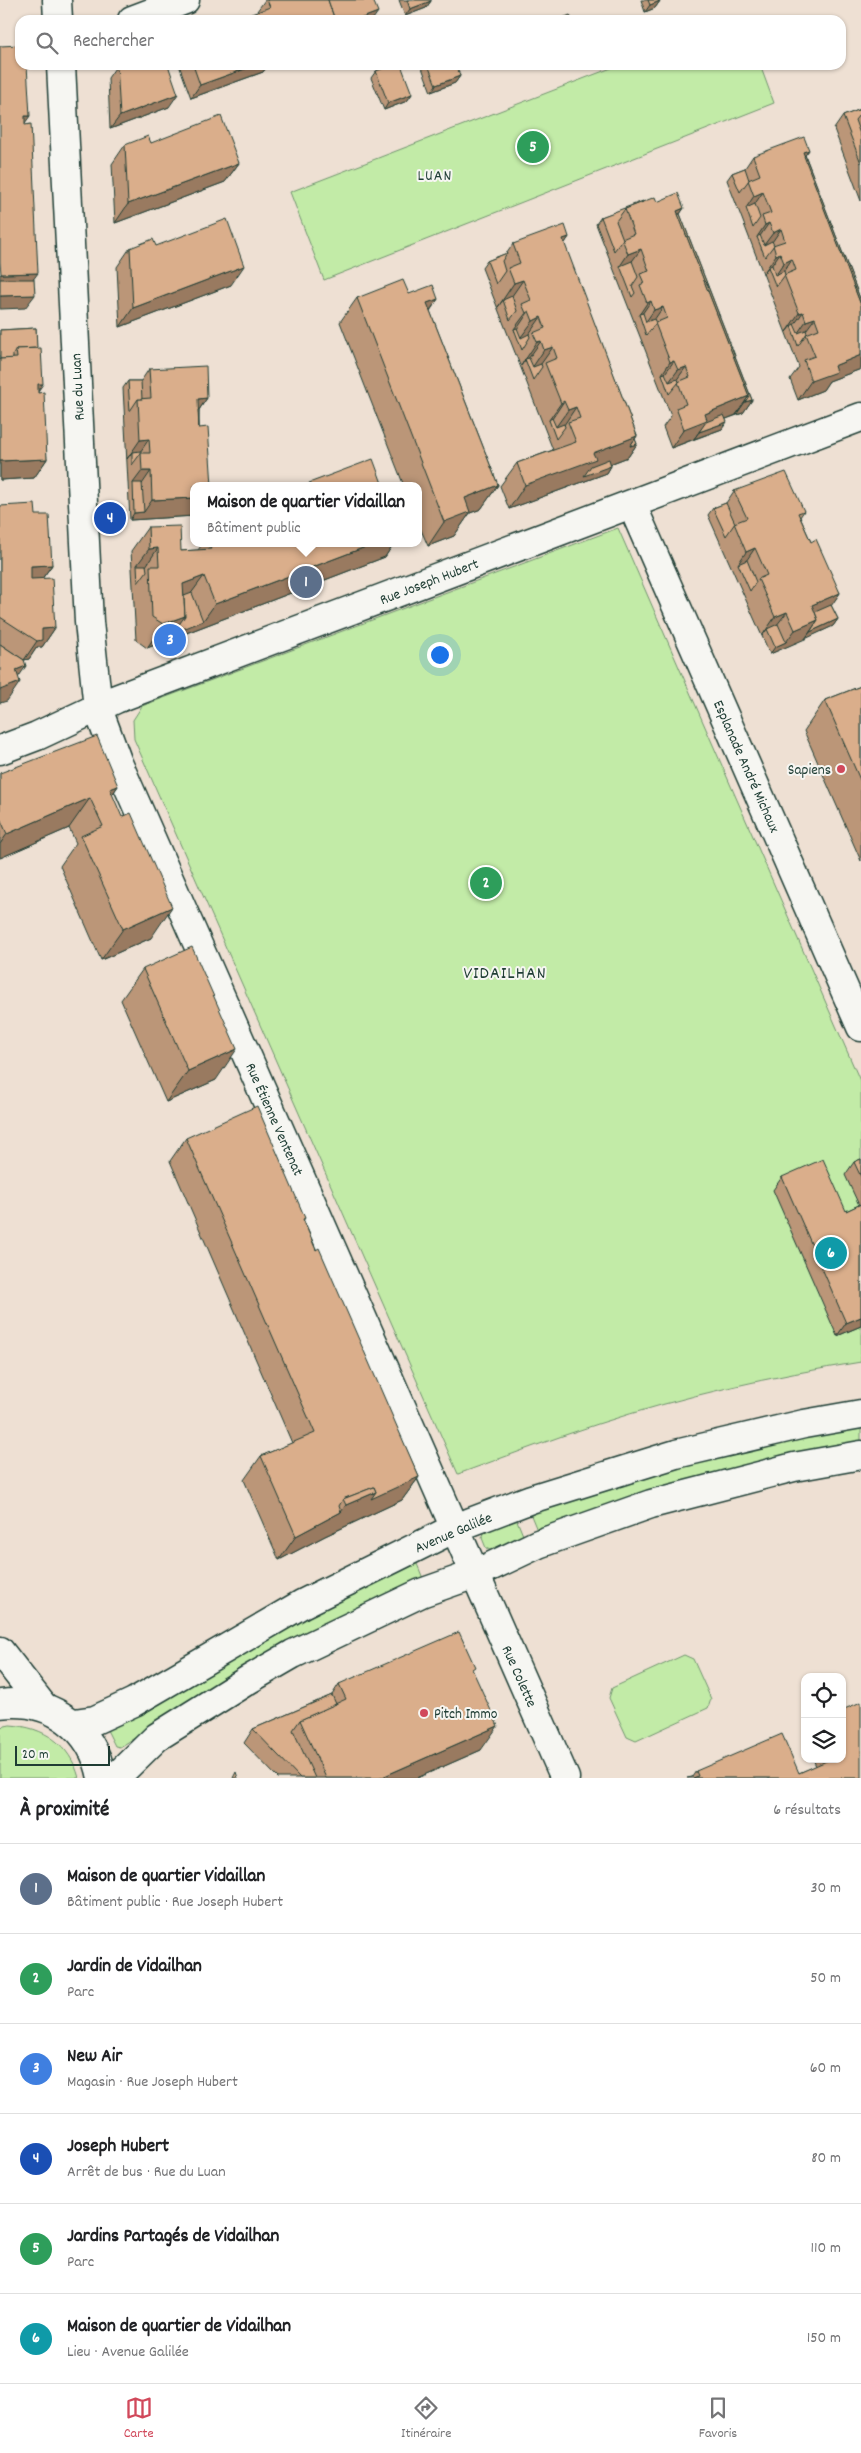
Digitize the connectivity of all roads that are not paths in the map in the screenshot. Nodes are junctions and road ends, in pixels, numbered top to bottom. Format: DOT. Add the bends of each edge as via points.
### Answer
graph roads {
  1 [pos="57,0"];
  2 [pos="185,0"];
  3 [pos="58,15"];
  4 [pos="145,15"];
  5 [pos="61,70"];
  6 [pos="861,417"];
  7 [pos="632,505"];
  8 [pos="98,709"];
  9 [pos="0,750"];
  10 [pos="861,1027"];
  11 [pos="861,1414"];
  12 [pos="861,1455"];
  13 [pos="455,1528"];
  14 [pos="475,1574"];
  15 [pos="0,1651"];
  16 [pos="0,1704"];
  17 [pos="43,1706"];
  18 [pos="74,1723"];
  19 [pos="102,1778"];
  20 [pos="115,1778"];
  21 [pos="565,1778"];
  1 -- 3 [label="street"];
  2 -- 4 [label="street"];
  5 -- 8 [label="street, Rue du Luan" via="89,622"];
  6 -- 7 [label="street, Rue Joseph Hubert"];
  7 -- 8 [label="street, Rue Joseph Hubert" via="116,699"];
  7 -- 10 [label="street, Esplanade André Michaux"];
  8 -- 9 [label="street, Rue Joseph Hubert"];
  8 -- 13 [label="street, Rue Étienne Ventenat" via="118,763"];
  11 -- 13 [label="street, Avenue Galilée" via="676,1454 531,1498"];
  12 -- 14 [label="street" via="794,1468 651,1504 538,1544"];
  13 -- 14 [label="street, Rue Étienne Ventenat"];
  13 -- 18 [label="street, Avenue Galilée" via="302,1604 134,1702 95,1720"];
  14 -- 20 [label="street" via="420,1593 293,1654 157,1737"];
  14 -- 21 [label="street, Rue Colette"];
  15 -- 17 [label="street"];
  16 -- 17 [label="street" via="22,1702"];
  17 -- 18 [label="street"];
  18 -- 19 [label="street" via="86,1735 99,1761"];
}
